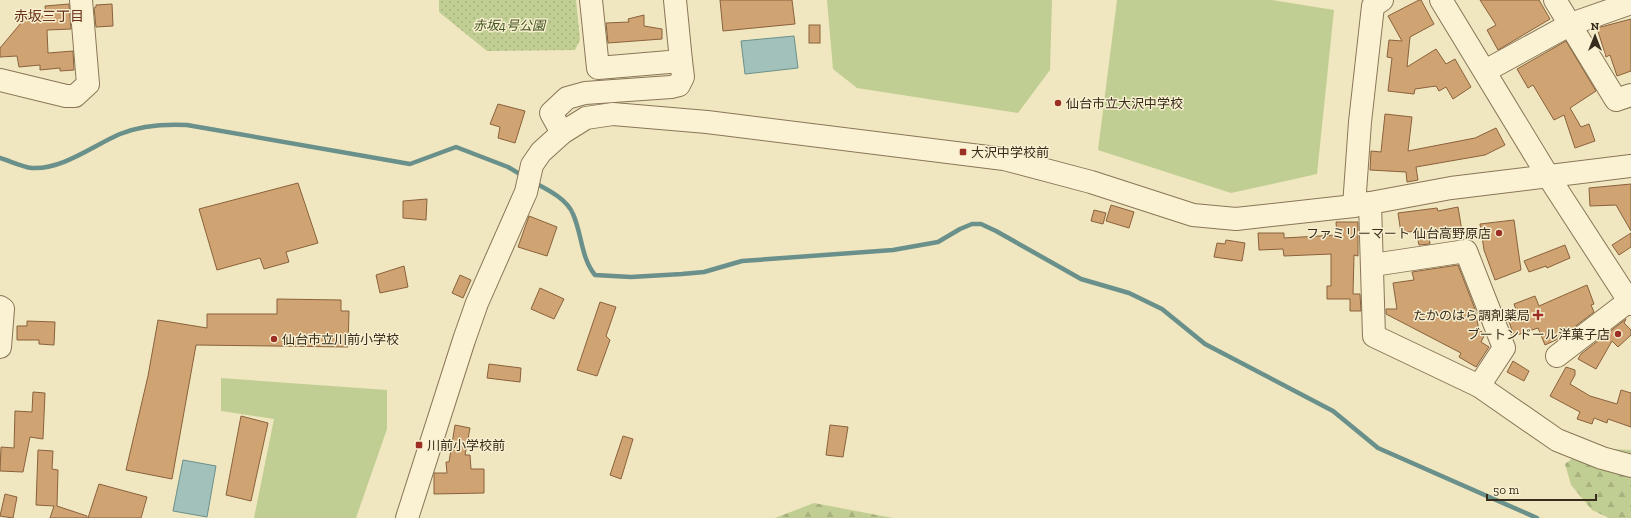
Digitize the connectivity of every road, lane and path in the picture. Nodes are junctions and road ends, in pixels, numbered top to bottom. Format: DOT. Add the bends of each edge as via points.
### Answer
graph roads {
  1 [pos="81,0"];
  2 [pos="591,0"];
  3 [pos="675,0"];
  4 [pos="1382,0"];
  5 [pos="1441,0"];
  6 [pos="1555,0"];
  7 [pos="1631,3"];
  8 [pos="1571,24"];
  9 [pos="681,61"];
  10 [pos="1485,71"];
  11 [pos="0,80"];
  12 [pos="1631,94"];
  13 [pos="562,132"];
  14 [pos="1631,166"];
  15 [pos="1548,176"];
  16 [pos="1362,204"];
  17 [pos="1373,266"];
  18 [pos="1630,303"];
  19 [pos="2,308"];
  20 [pos="0,347"];
  21 [pos="1557,356"];
  22 [pos="1479,386"];
  23 [pos="1631,466"];
  24 [pos="407,518"];
  1 -- 11 [label="street" via="88,84 75,96 66,96"];
  2 -- 9 [label="street" via="598,68"];
  3 -- 9 [label="street"];
  4 -- 16 [label="street" via="1373,6 1360,122"];
  5 -- 10 [label="street"];
  6 -- 8 [label="street"];
  7 -- 8 [label="street"];
  8 -- 10 [label="street"];
  8 -- 12 [label="street" via="1616,100"];
  9 -- 13 [label="street" via="683,77 679,85 585,93 567,98 551,113"];
  10 -- 15 [label="street"];
  13 -- 16 [label="street" via="586,118 613,114 834,136 1004,159 1091,182 1194,215 1236,219"];
  13 -- 24 [label="street" via="541,152 532,165 526,192 489,275 464,340"];
  14 -- 15 [label="street"];
  15 -- 16 [label="street" via="1451,188"];
  15 -- 18 [label="street"];
  16 -- 17 [label="street"];
  17 -- 22 [label="street" via="1374,336"];
  17 -- 22 [label="street" via="1466,252 1504,348"];
  18 -- 21 [label="street"];
  19 -- 20 [label="street"];
  22 -- 23 [label="street" via="1557,440 1602,458"];
}
